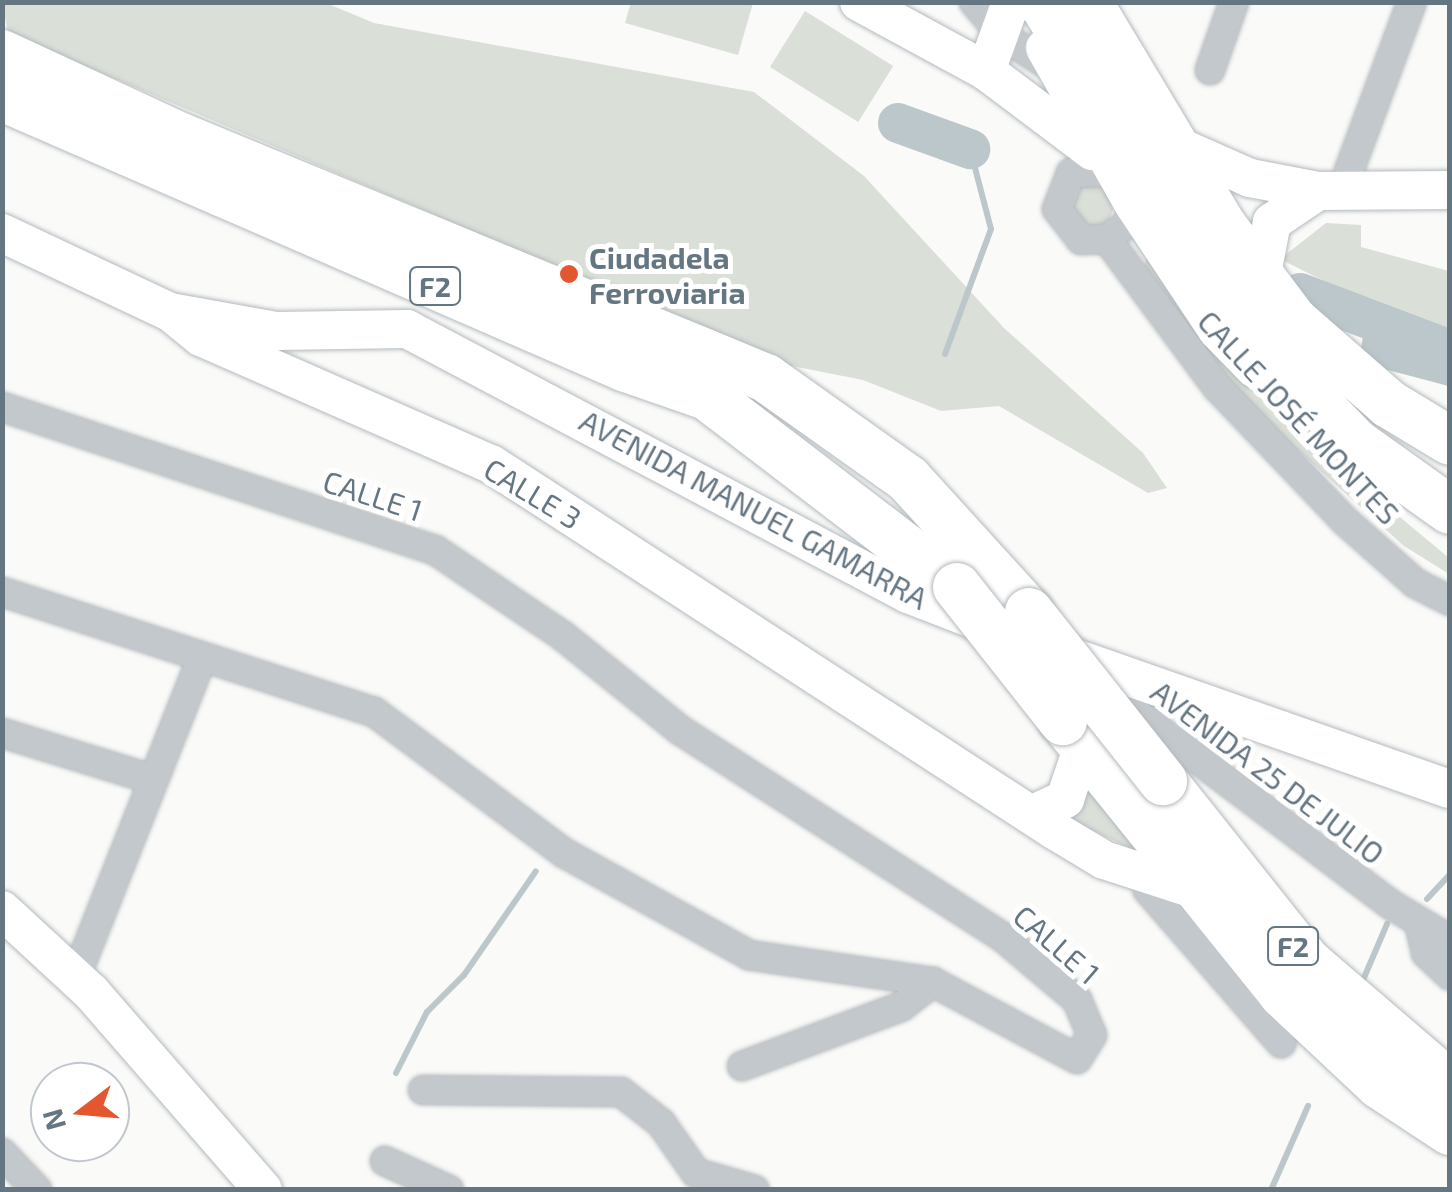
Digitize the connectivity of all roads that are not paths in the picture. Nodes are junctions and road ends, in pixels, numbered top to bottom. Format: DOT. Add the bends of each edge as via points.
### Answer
graph roads {
  1 [pos="859,2"];
  2 [pos="974,2"];
  3 [pos="1042,2"];
  4 [pos="1088,2"];
  5 [pos="1234,2"];
  6 [pos="1412,2"];
  7 [pos="1010,14"];
  8 [pos="2,54"];
  9 [pos="1210,70"];
  10 [pos="986,71"];
  11 [pos="2,97"];
  12 [pos="1051,114"];
  13 [pos="1171,143"];
  14 [pos="1071,173"];
  15 [pos="1334,181"];
  16 [pos="1124,187"];
  17 [pos="1450,190"];
  18 [pos="2,233"];
  19 [pos="1108,240"];
  20 [pos="1261,279"];
  21 [pos="170,312"];
  22 [pos="2,407"];
  23 [pos="1450,441"];
  24 [pos="1380,462"];
  25 [pos="1450,510"];
  26 [pos="1416,582"];
  27 [pos="2,592"];
  28 [pos="1450,601"];
  29 [pos="1450,617"];
  30 [pos="202,657"];
  31 [pos="1088,664"];
  32 [pos="2,733"];
  33 [pos="1073,734"];
  34 [pos="148,778"];
  35 [pos="1450,789"];
  36 [pos="1031,815"];
  37 [pos="1146,872"];
  38 [pos="1197,890"];
  39 [pos="2,910"];
  40 [pos="1419,922"];
  41 [pos="1450,940"];
  42 [pos="1450,975"];
  43 [pos="76,976"];
  44 [pos="934,982"];
  45 [pos="1281,1042"];
  46 [pos="742,1066"];
  47 [pos="1450,1086"];
  48 [pos="423,1090"];
  49 [pos="1450,1131"];
  50 [pos="2,1153"];
  51 [pos="384,1161"];
  52 [pos="37,1190"];
  53 [pos="263,1190"];
  54 [pos="449,1190"];
  55 [pos="754,1190"];
  1 -- 10 [label="main road"];
  2 -- 7 [label="street"];
  3 -- 24 [label="highway" via="1250,333"];
  4 -- 13 [label="highway"];
  5 -- 9 [label="street"];
  6 -- 15 [label="street"];
  7 -- 10 [label="main road"];
  7 -- 16 [label="main road" via="1059,72"];
  8 -- 47 [label="highway, F2, bridge" via="169,132 766,378 908,480 1029,612 1306,961"];
  10 -- 12 [label="main road"];
  11 -- 33 [label="highway, F2, bridge" via="626,368 707,396 957,587"];
  12 -- 14 [label="street"];
  12 -- 16 [label="main road"];
  13 -- 15 [label="main road" via="1250,178"];
  13 -- 20 [label="highway"];
  14 -- 16 [label="street"];
  14 -- 19 [label="street" via="1059,191 1065,228 1081,240"];
  15 -- 17 [label="main road"];
  15 -- 20 [label="main road" via="1272,222"];
  16 -- 19 [label="street" via="1124,225"];
  16 -- 24 [label="main road" via="1218,330 1297,412"];
  18 -- 21 [label="main road, CALLE 3"];
  19 -- 26 [label="street, CALLE JOSÉ MONTES" via="1217,387"];
  20 -- 23 [label="highway" via="1335,361"];
  21 -- 31 [label="main road, AVENIDA MANUEL GAMARRA" via="277,330 407,329 908,594"];
  21 -- 36 [label="main road, CALLE 3" via="201,338 491,464"];
  22 -- 44 [label="street, CALLE 1" via="435,550 563,636 680,730 1004,938 1078,1000 1092,1035 1077,1059"];
  24 -- 25 [label="highway"];
  26 -- 28 [label="street, CALLE JOSÉ MONTES"];
  26 -- 29 [label="street, CALLE JOSÉ MONTES"];
  27 -- 30 [label="street, CALLE 1"];
  30 -- 34 [label="street"];
  30 -- 44 [label="street, CALLE 1" via="374,712 564,853 715,941 772,960"];
  31 -- 35 [label="main road, AVENIDA MANUEL GAMARRA"];
  31 -- 40 [label="street, AVENIDA 25 DE JULIO" via="1120,702"];
  32 -- 34 [label="street"];
  33 -- 36 [label="main road" via="1065,800"];
  33 -- 38 [label="highway, F2"];
  34 -- 43 [label="street" via="116,886"];
  36 -- 37 [label="main road, CALLE 3" via="1104,860"];
  37 -- 38 [label="main road, CALLE 3"];
  37 -- 45 [label="street" via="1148,890"];
  38 -- 49 [label="highway, F2" via="1328,1039"];
  39 -- 43 [label="main road"];
  40 -- 41 [label="street, AVENIDA 25 DE JULIO"];
  40 -- 42 [label="street, AVENIDA 25 DE JULIO" via="1426,953"];
  43 -- 53 [label="main road"];
  44 -- 46 [label="street" via="901,1007"];
  48 -- 55 [label="street" via="621,1092 661,1123 696,1173"];
  50 -- 52 [label="street"];
  51 -- 54 [label="street"];
}
